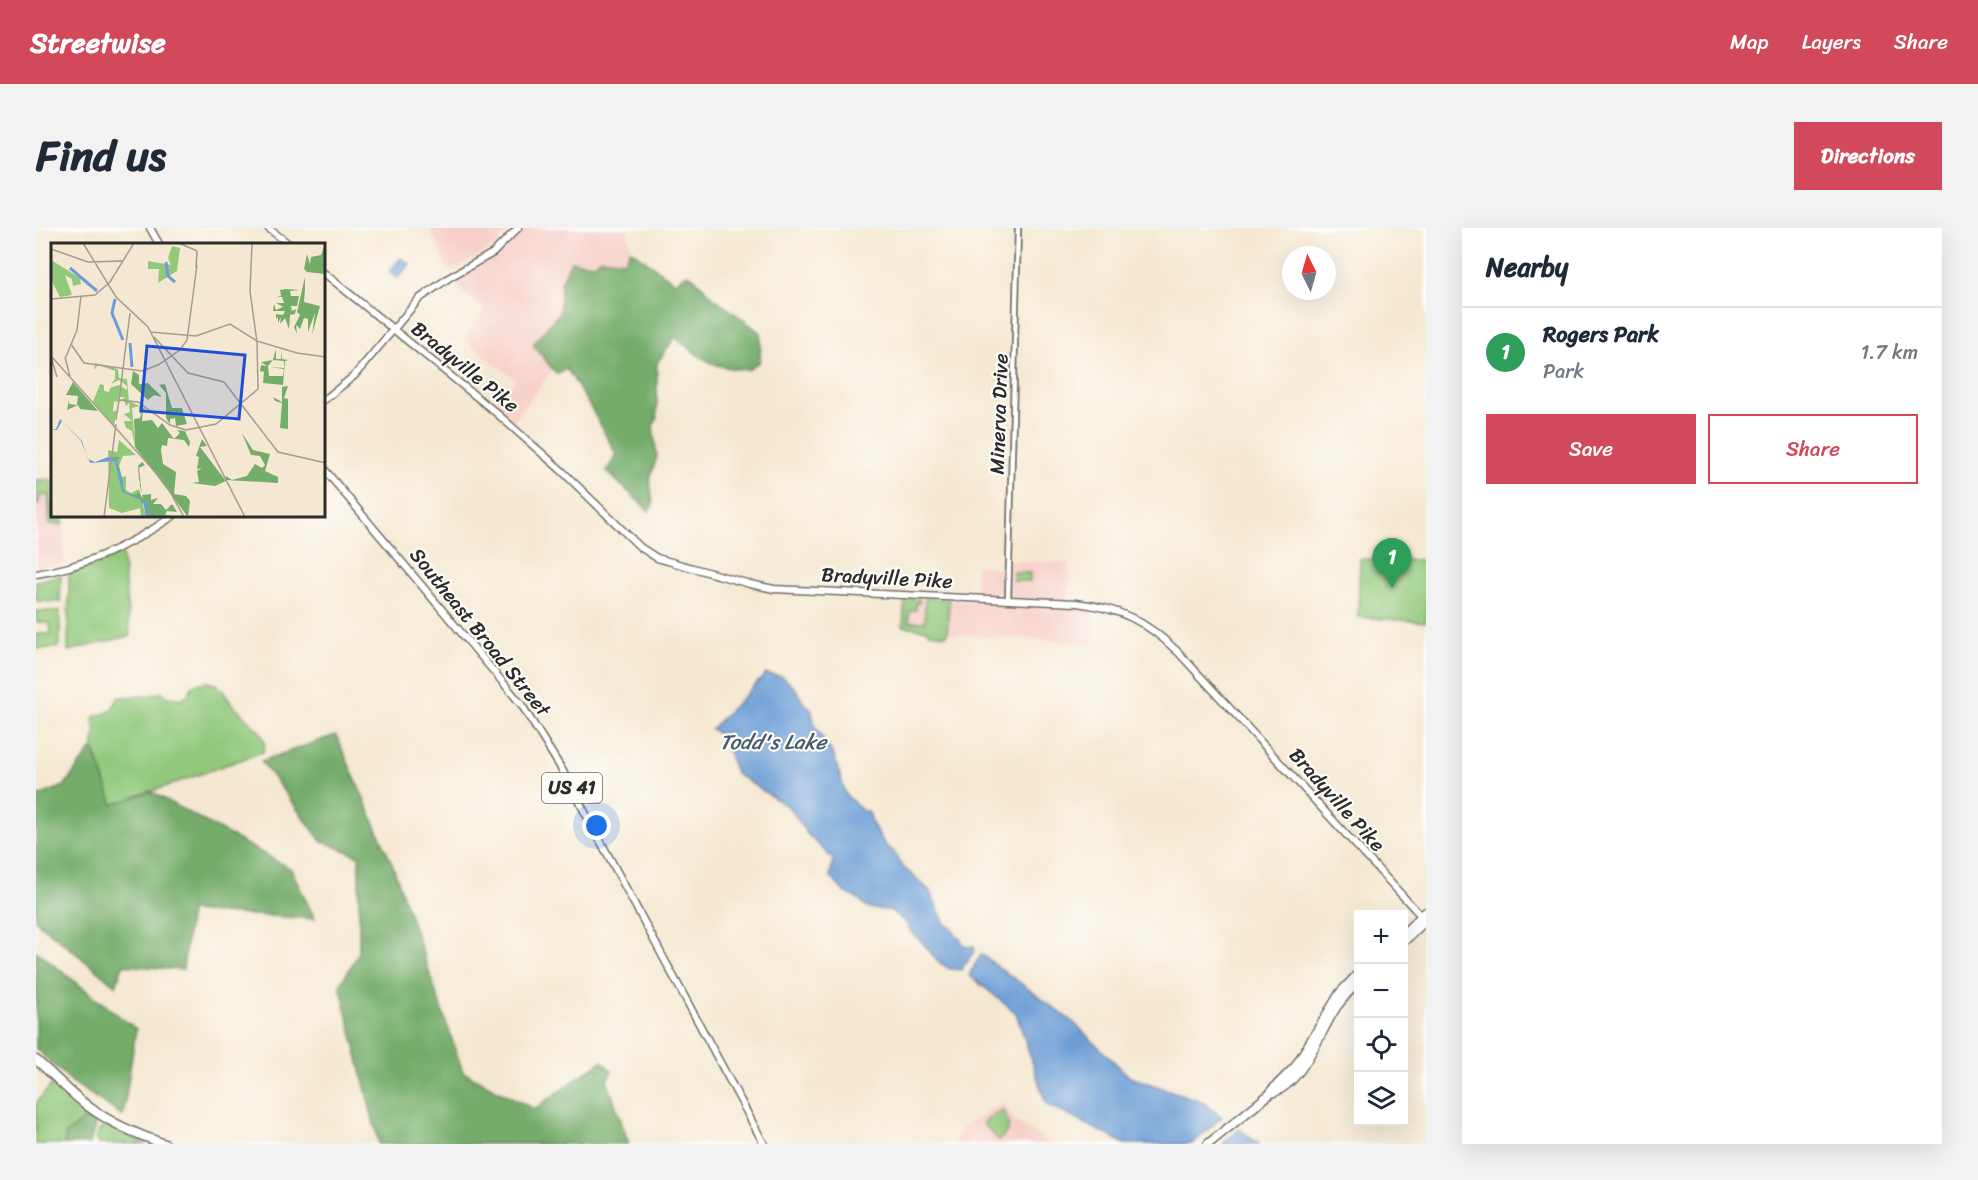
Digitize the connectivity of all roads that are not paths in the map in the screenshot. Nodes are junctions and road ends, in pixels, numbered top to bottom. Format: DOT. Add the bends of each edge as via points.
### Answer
graph roads {
  1 [pos="150,228"];
  2 [pos="268,228"];
  3 [pos="518,228"];
  4 [pos="1018,228"];
  5 [pos="158,243"];
  6 [pos="288,243"];
  7 [pos="326,275"];
  8 [pos="392,329"];
  9 [pos="326,398"];
  10 [pos="326,471"];
  11 [pos="170,518"];
  12 [pos="36,574"];
  13 [pos="1008,600"];
  14 [pos="1425,918"];
  15 [pos="1408,930"];
  16 [pos="1408,937"];
  17 [pos="1354,979"];
  18 [pos="1354,988"];
  19 [pos="36,1060"];
  20 [pos="1271,1093"];
  21 [pos="165,1144"];
  22 [pos="764,1144"];
  23 [pos="1208,1144"];
  1 -- 5 [label="main road"];
  2 -- 6 [label="main road"];
  3 -- 8 [label="main road" via="493,253 418,299"];
  4 -- 13 [label="street, Minerva Drive"];
  7 -- 8 [label="main road, Bradyville Pike"];
  8 -- 9 [label="main road" via="354,376"];
  8 -- 13 [label="main road, Bradyville Pike" via="494,411 640,547 660,559 774,589"];
  10 -- 22 [label="main road, Southeast Broad Street / US 41" via="521,704 561,768"];
  11 -- 12 [label="main road" via="100,557"];
  13 -- 14 [label="main road, Bradyville Pike" via="1102,606 1135,618 1159,633"];
  14 -- 15 [label="highway"];
  14 -- 16 [label="highway"];
  17 -- 20 [label="highway" via="1340,993 1295,1067"];
  18 -- 20 [label="highway" via="1337,1007 1306,1062 1294,1077"];
  19 -- 21 [label="highway" via="103,1117"];
  20 -- 23 [label="highway"];
}
